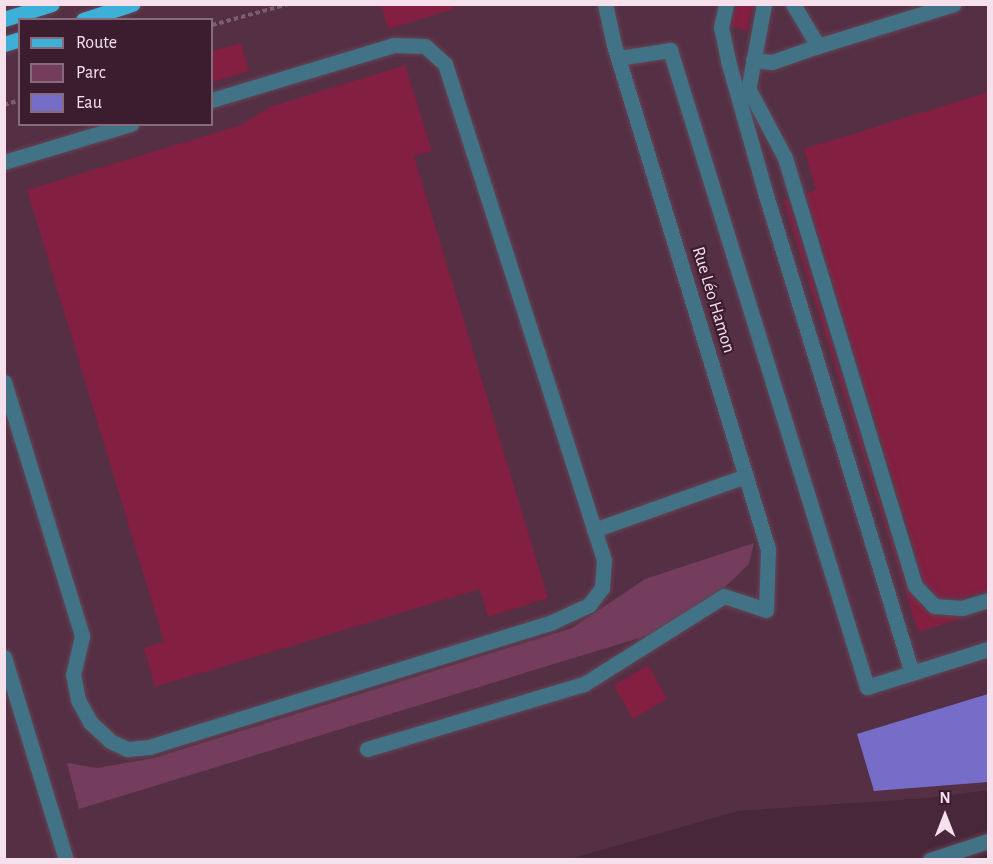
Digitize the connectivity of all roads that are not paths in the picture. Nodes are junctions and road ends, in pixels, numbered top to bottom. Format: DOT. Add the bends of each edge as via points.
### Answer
graph roads {
  1 [pos="52,4"];
  2 [pos="132,4"];
  3 [pos="605,4"];
  4 [pos="726,4"];
  5 [pos="764,4"];
  6 [pos="793,4"];
  7 [pos="954,4"];
  8 [pos="89,18"];
  9 [pos="4,19"];
  10 [pos="818,46"];
  11 [pos="618,58"];
  12 [pos="753,60"];
  13 [pos="748,88"];
  14 [pos="213,100"];
  15 [pos="744,120"];
  16 [pos="124,126"];
  17 [pos="4,162"];
  18 [pos="4,382"];
  19 [pos="746,476"];
  20 [pos="594,530"];
  21 [pos="988,600"];
  22 [pos="988,649"];
  23 [pos="4,657"];
  24 [pos="912,673"];
  25 [pos="367,749"];
  26 [pos="988,841"];
  27 [pos="66,860"];
  28 [pos="930,860"];
  1 -- 9 [label="main road"];
  2 -- 8 [label="main road"];
  3 -- 11 [label="street, Rue Léo Hamon"];
  4 -- 15 [label="street" via="721,27"];
  5 -- 12 [label="street"];
  6 -- 10 [label="street"];
  7 -- 10 [label="street"];
  10 -- 12 [label="street" via="772,62"];
  11 -- 19 [label="street, Rue Léo Hamon"];
  11 -- 24 [label="street" via="670,50 867,687"];
  12 -- 13 [label="street"];
  13 -- 15 [label="street"];
  13 -- 21 [label="street" via="785,158 915,586 934,606 962,608"];
  14 -- 20 [label="street" via="394,45 425,46 445,64"];
  15 -- 24 [label="street"];
  16 -- 17 [label="street"];
  18 -- 20 [label="street" via="82,636 73,674 78,700 90,723 110,741 127,749 149,747 541,625 589,605 602,588 604,569"];
  19 -- 20 [label="street"];
  19 -- 25 [label="street, Rue Léo Hamon" via="768,549 766,610 724,596 584,684"];
  22 -- 24 [label="street"];
  23 -- 27 [label="street"];
  26 -- 28 [label="street"];
}
